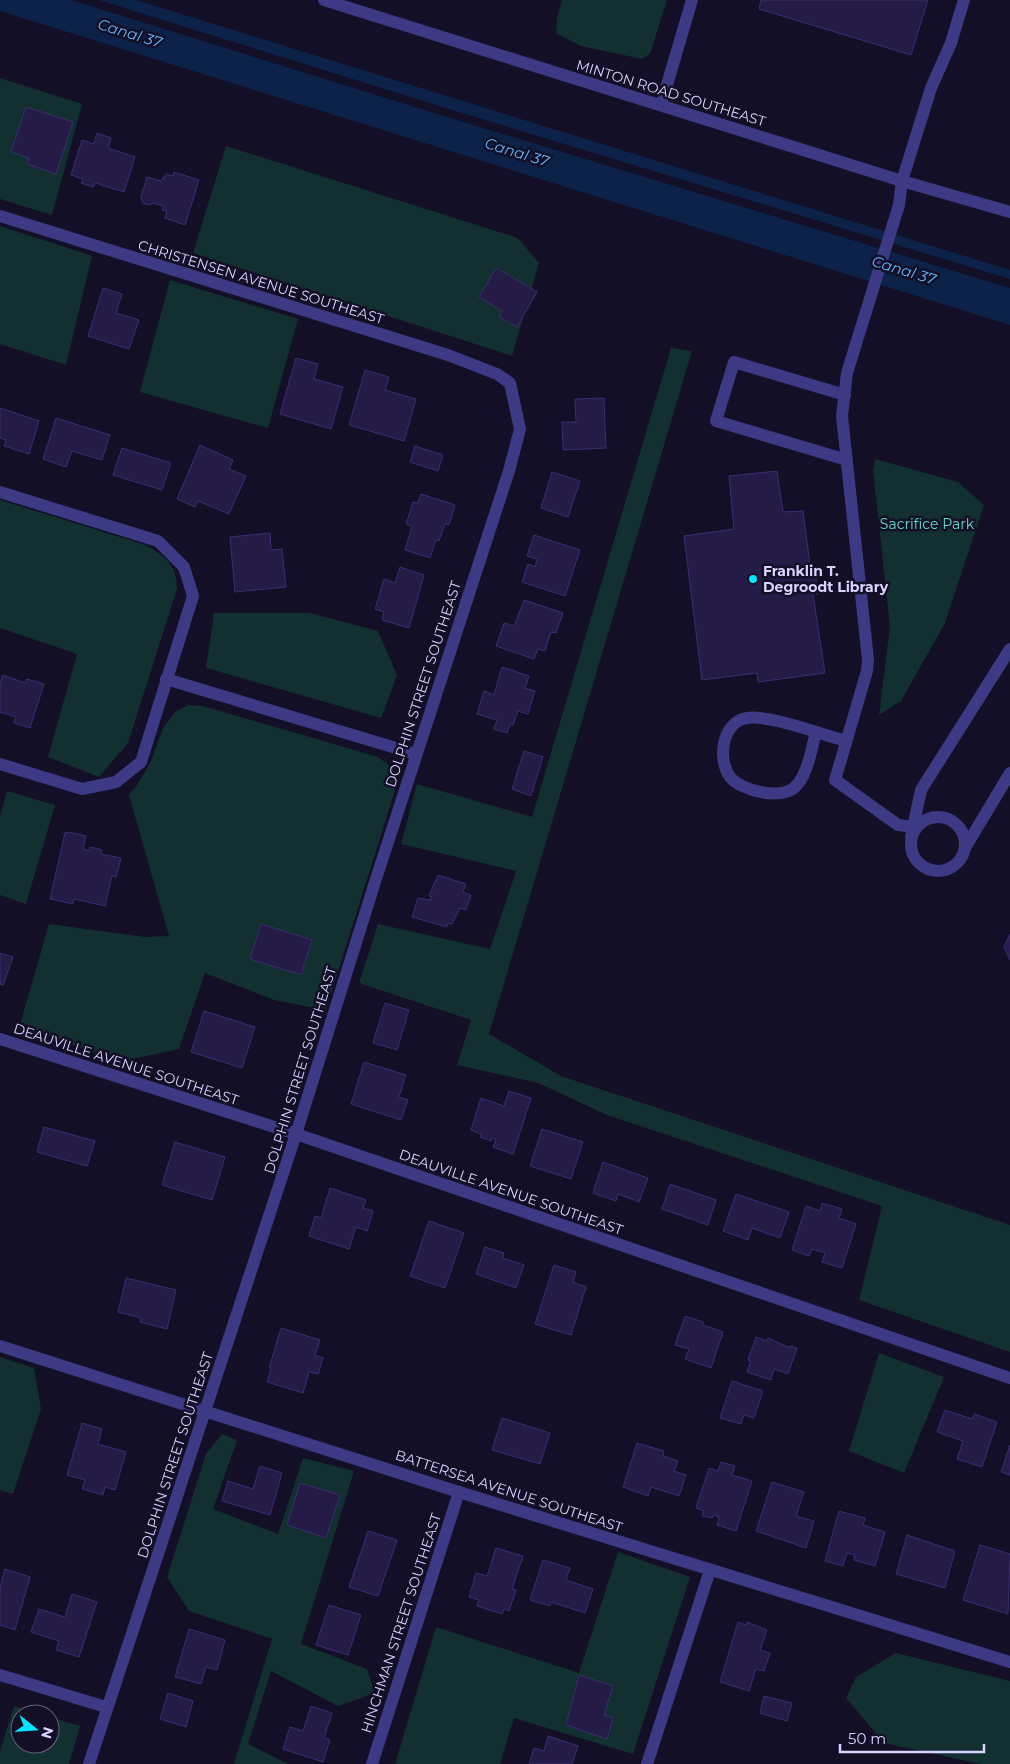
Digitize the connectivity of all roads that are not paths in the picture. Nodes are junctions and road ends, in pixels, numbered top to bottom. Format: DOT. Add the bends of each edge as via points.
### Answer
graph roads {
  1 [pos="324,0"];
  2 [pos="692,0"];
  3 [pos="964,0"];
  4 [pos="661,105"];
  5 [pos="902,181"];
  6 [pos="1010,212"];
  7 [pos="0,216"];
  8 [pos="510,383"];
  9 [pos="845,395"];
  10 [pos="847,460"];
  11 [pos="0,492"];
  12 [pos="1010,649"];
  13 [pos="166,680"];
  14 [pos="816,733"];
  15 [pos="846,742"];
  16 [pos="416,754"];
  17 [pos="0,764"];
  18 [pos="1010,774"];
  19 [pos="912,832"];
  20 [pos="965,848"];
  21 [pos="0,1039"];
  22 [pos="296,1134"];
  23 [pos="0,1346"];
  24 [pos="1010,1378"];
  25 [pos="206,1410"];
  26 [pos="459,1492"];
  27 [pos="710,1570"];
  28 [pos="1010,1662"];
  29 [pos="0,1675"];
  30 [pos="106,1707"];
  31 [pos="89,1764"];
  32 [pos="372,1764"];
  33 [pos="648,1764"];
  1 -- 4 [label="street, MINTON ROAD SOUTHEAST"];
  2 -- 4 [label="street"];
  3 -- 5 [label="street" via="951,43 931,88"];
  4 -- 5 [label="street, MINTON ROAD SOUTHEAST"];
  5 -- 6 [label="street, MINTON ROAD SOUTHEAST"];
  5 -- 9 [label="street" via="899,205 847,373"];
  7 -- 8 [label="street, CHRISTENSEN AVENUE SOUTHEAST" via="448,355 497,374"];
  8 -- 16 [label="street, DOLPHIN STREET SOUTHEAST" via="520,430"];
  9 -- 10 [label="street" via="842,416"];
  9 -- 10 [label="street" via="734,362 716,421"];
  10 -- 15 [label="street" via="868,660"];
  11 -- 13 [label="street" via="158,541 184,567 193,596"];
  12 -- 19 [label="street" via="921,790"];
  13 -- 16 [label="street"];
  13 -- 17 [label="street" via="141,762 116,782 82,789"];
  14 -- 14 [label="street" via="748,717 736,721 728,733 723,746 723,762 731,778 742,786 766,793 787,792 802,778"];
  14 -- 15 [label="street"];
  15 -- 19 [label="street" via="835,780"];
  16 -- 22 [label="street, DOLPHIN STREET SOUTHEAST"];
  18 -- 20 [label="street"];
  19 -- 20 [label="street" via="929,817 947,817 962,830"];
  19 -- 20 [label="street" via="910,849 916,861 926,869 948,870 962,857"];
  21 -- 22 [label="street, DEAUVILLE AVENUE SOUTHEAST"];
  22 -- 24 [label="street, DEAUVILLE AVENUE SOUTHEAST"];
  22 -- 25 [label="street, DOLPHIN STREET SOUTHEAST"];
  23 -- 25 [label="street, BATTERSEA AVENUE SOUTHEAST"];
  25 -- 26 [label="street, BATTERSEA AVENUE SOUTHEAST"];
  25 -- 30 [label="street, DOLPHIN STREET SOUTHEAST"];
  26 -- 27 [label="street, BATTERSEA AVENUE SOUTHEAST"];
  26 -- 32 [label="street, HINCHMAN STREET SOUTHEAST"];
  27 -- 28 [label="street, BATTERSEA AVENUE SOUTHEAST"];
  27 -- 33 [label="street"];
  29 -- 30 [label="street"];
  30 -- 31 [label="street, DOLPHIN STREET SOUTHEAST"];
}
